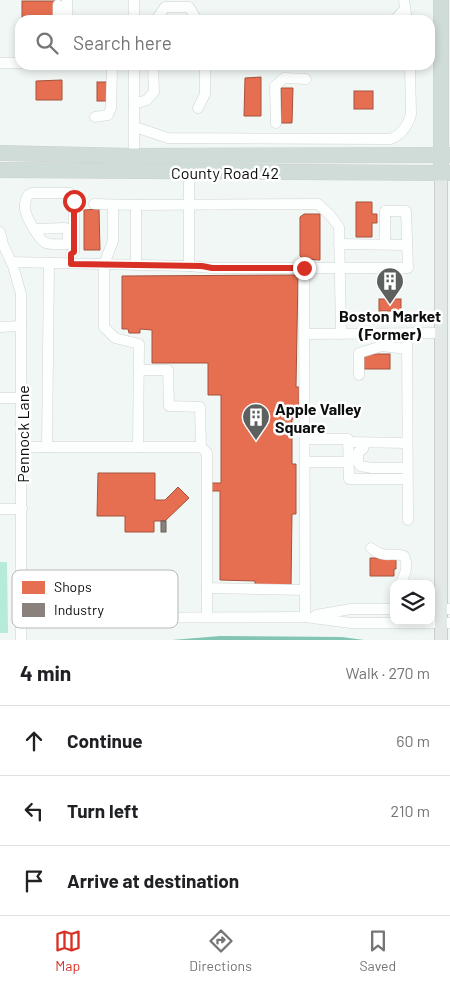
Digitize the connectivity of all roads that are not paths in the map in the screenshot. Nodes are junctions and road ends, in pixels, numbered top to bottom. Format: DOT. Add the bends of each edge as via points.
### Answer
graph roads {
  1 [pos="134,0"];
  2 [pos="441,0"];
  3 [pos="62,2"];
  4 [pos="404,4"];
  5 [pos="59,15"];
  6 [pos="66,15"];
  7 [pos="134,15"];
  8 [pos="159,15"];
  9 [pos="194,15"];
  10 [pos="398,15"];
  11 [pos="0,63"];
  12 [pos="15,63"];
  13 [pos="112,70"];
  14 [pos="134,70"];
  15 [pos="153,70"];
  16 [pos="205,70"];
  17 [pos="410,70"];
  18 [pos="306,79"];
  19 [pos="135,91"];
  20 [pos="154,92"];
  21 [pos="134,104"];
  22 [pos="198,108"];
  23 [pos="95,117"];
  24 [pos="276,123"];
  25 [pos="135,127"];
  26 [pos="0,153"];
  27 [pos="445,155"];
  28 [pos="134,156"];
  29 [pos="0,170"];
  30 [pos="189,172"];
  31 [pos="446,173"];
  32 [pos="94,204"];
  33 [pos="113,204"];
  34 [pos="136,205"];
  35 [pos="189,205"];
  36 [pos="34,228"];
  37 [pos="0,232"];
  38 [pos="339,244"];
  39 [pos="385,244"];
  40 [pos="407,245"];
  41 [pos="70,254"];
  42 [pos="11,262"];
  43 [pos="49,263"];
  44 [pos="104,264"];
  45 [pos="136,265"];
  46 [pos="189,266"];
  47 [pos="304,268"];
  48 [pos="340,268"];
  49 [pos="21,326"];
  50 [pos="0,327"];
  51 [pos="305,334"];
  52 [pos="341,334"];
  53 [pos="407,334"];
  54 [pos="440,334"];
  55 [pos="402,349"];
  56 [pos="139,370"];
  57 [pos="359,375"];
  58 [pos="0,398"];
  59 [pos="22,398"];
  60 [pos="305,439"];
  61 [pos="348,442"];
  62 [pos="407,443"];
  63 [pos="47,446"];
  64 [pos="364,446"];
  65 [pos="22,447"];
  66 [pos="138,447"];
  67 [pos="201,447"];
  68 [pos="305,462"];
  69 [pos="348,462"];
  70 [pos="407,468"];
  71 [pos="407,479"];
  72 [pos="22,508"];
  73 [pos="0,509"];
  74 [pos="408,520"];
  75 [pos="371,548"];
  76 [pos="22,570"];
  77 [pos="402,580"];
  78 [pos="207,588"];
  79 [pos="305,590"];
  80 [pos="390,609"];
  81 [pos="441,609"];
  82 [pos="178,617"];
  83 [pos="207,617"];
  84 [pos="305,617"];
  85 [pos="446,623"];
  86 [pos="441,640"];
  1 -- 7 [label="street"];
  2 -- 27 [label="highway"];
  3 -- 5 [label="street"];
  3 -- 6 [label="street"];
  4 -- 10 [label="street"];
  8 -- 9 [label="street" via="165,7 189,7"];
  11 -- 12 [label="street"];
  13 -- 23 [label="street" via="111,108 108,115"];
  14 -- 19 [label="street"];
  15 -- 20 [label="street"];
  16 -- 22 [label="street" via="205,94"];
  17 -- 25 [label="street" via="411,114 407,125 391,139 168,138"];
  18 -- 24 [label="street" via="284,78 275,86"];
  19 -- 20 [label="street"];
  19 -- 21 [label="street"];
  20 -- 21 [label="street" via="148,100"];
  21 -- 25 [label="street"];
  25 -- 28 [label="street"];
  26 -- 28 [label="highway, County Road 42"];
  27 -- 28 [label="highway, County Road 42"];
  27 -- 31 [label="highway"];
  29 -- 30 [label="highway, County Road 42"];
  30 -- 31 [label="highway, County Road 42"];
  30 -- 35 [label="street"];
  31 -- 54 [label="main road"];
  32 -- 33 [label="street"];
  33 -- 34 [label="street"];
  33 -- 44 [label="street" via="113,241"];
  34 -- 35 [label="street"];
  34 -- 45 [label="street"];
  35 -- 38 [label="street" via="318,204 339,227"];
  35 -- 46 [label="street"];
  36 -- 41 [label="street" via="45,244"];
  36 -- 41 [label="street" via="68,230"];
  36 -- 41 [label="street" via="26,216 28,195 73,196 74,252"];
  37 -- 42 [label="street, Pennock Lane"];
  38 -- 39 [label="street"];
  38 -- 48 [label="street"];
  39 -- 40 [label="street"];
  39 -- 40 [label="street" via="385,211 406,211"];
  40 -- 48 [label="street" via="408,268"];
  41 -- 43 [label="street"];
  41 -- 44 [label="street"];
  42 -- 43 [label="street"];
  42 -- 49 [label="street, Pennock Lane" via="21,294"];
  43 -- 63 [label="street"];
  44 -- 45 [label="street"];
  44 -- 56 [label="street" via="104,327 115,338 138,344"];
  45 -- 46 [label="street"];
  46 -- 47 [label="street"];
  47 -- 48 [label="street"];
  47 -- 51 [label="street"];
  48 -- 52 [label="street"];
  49 -- 50 [label="street"];
  49 -- 59 [label="street, Pennock Lane"];
  51 -- 52 [label="street"];
  51 -- 60 [label="street"];
  52 -- 53 [label="street"];
  53 -- 54 [label="street"];
  53 -- 55 [label="street"];
  54 -- 81 [label="main road"];
  55 -- 57 [label="street" via="382,352 378,348 359,353"];
  55 -- 62 [label="street"];
  56 -- 66 [label="street"];
  56 -- 67 [label="street" via="168,370 169,406 200,407"];
  58 -- 59 [label="street"];
  59 -- 65 [label="street, Pennock Lane"];
  60 -- 61 [label="street" via="348,438"];
  60 -- 68 [label="street"];
  61 -- 64 [label="street"];
  61 -- 69 [label="street"];
  62 -- 64 [label="street"];
  62 -- 70 [label="street"];
  63 -- 65 [label="street"];
  63 -- 66 [label="street"];
  64 -- 70 [label="street" via="358,452 360,466"];
  65 -- 72 [label="street, Pennock Lane"];
  66 -- 67 [label="street"];
  67 -- 78 [label="street" via="207,453"];
  68 -- 69 [label="street"];
  68 -- 79 [label="street"];
  69 -- 71 [label="street" via="349,479"];
  70 -- 71 [label="street"];
  71 -- 74 [label="street"];
  72 -- 73 [label="street"];
  72 -- 76 [label="street, Pennock Lane"];
  75 -- 77 [label="street" via="381,555 404,556 406,564"];
  78 -- 79 [label="street"];
  78 -- 83 [label="street"];
  79 -- 84 [label="street"];
  80 -- 84 [label="street" via="351,609"];
  81 -- 85 [label="main road"];
  82 -- 83 [label="street"];
  83 -- 84 [label="street"];
  84 -- 85 [label="street" via="351,623"];
  85 -- 86 [label="main road"];
}
